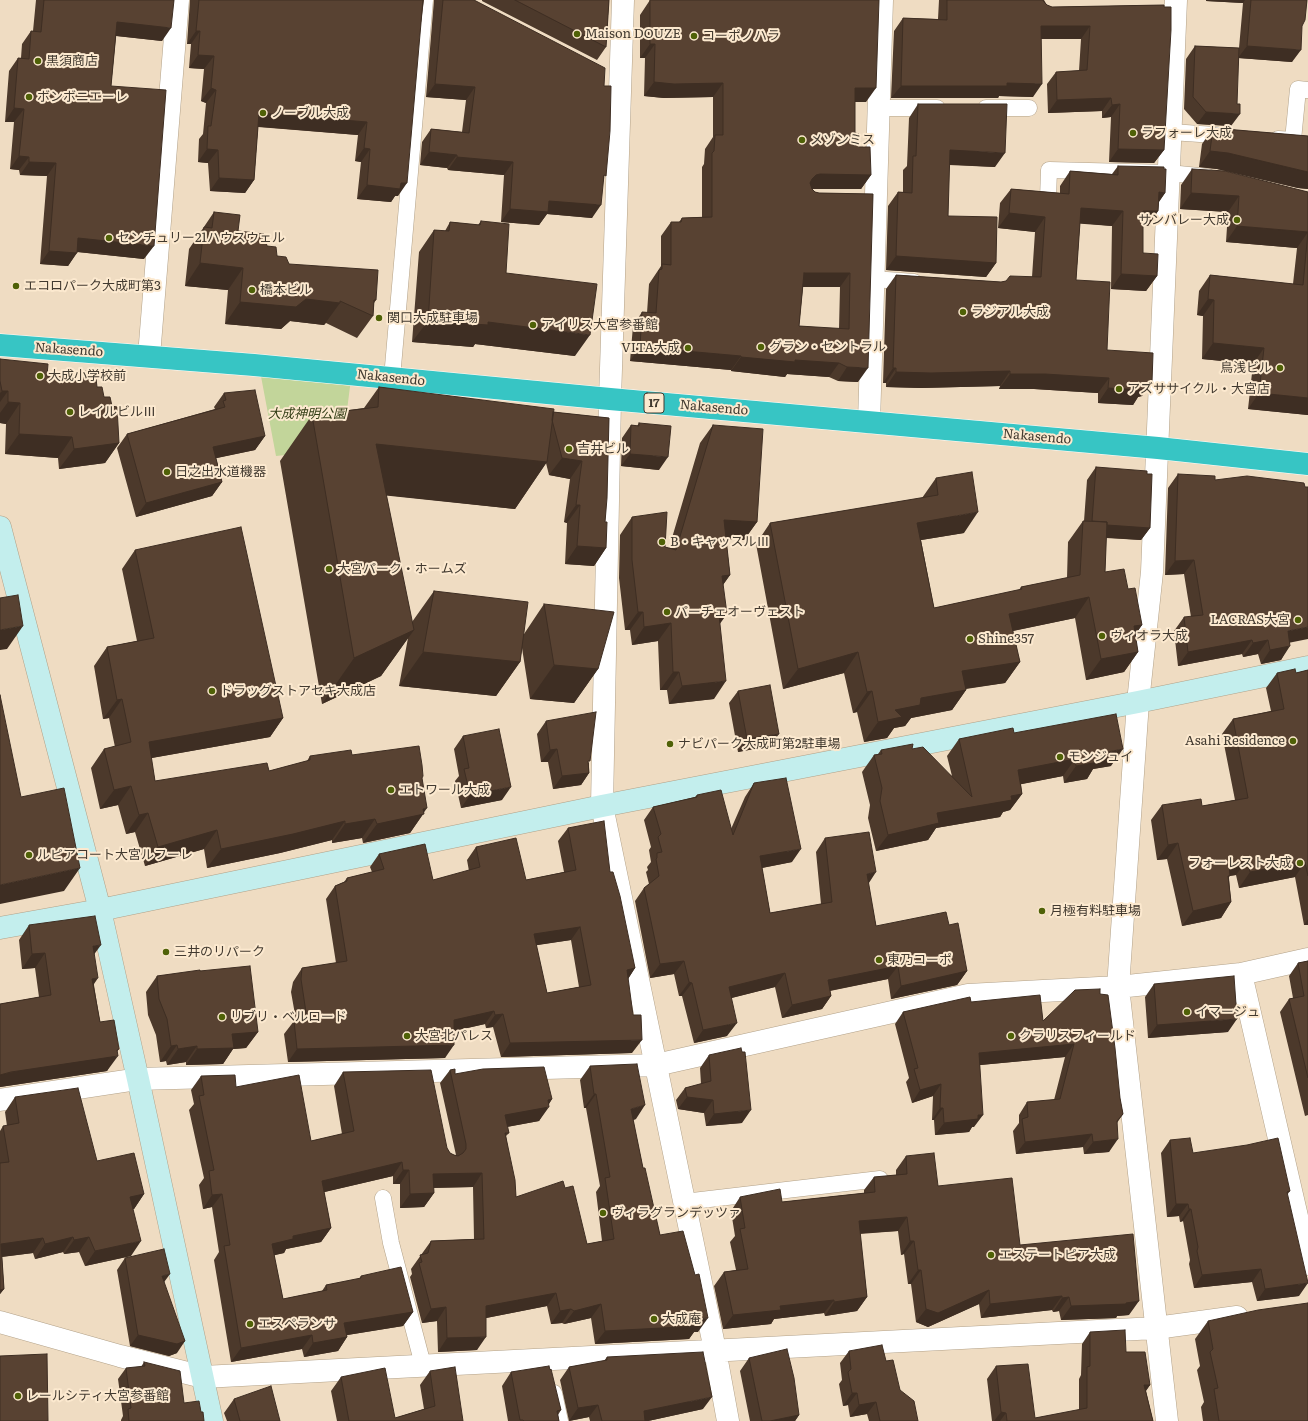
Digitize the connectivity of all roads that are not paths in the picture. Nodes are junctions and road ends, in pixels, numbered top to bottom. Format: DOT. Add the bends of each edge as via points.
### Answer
graph roads {
  1 [pos="178,0"];
  2 [pos="425,0"];
  3 [pos="623,0"];
  4 [pos="882,0"];
  5 [pos="1170,6"];
  6 [pos="1308,90"];
  7 [pos="878,108"];
  8 [pos="950,108"];
  9 [pos="974,108"];
  10 [pos="1029,108"];
  11 [pos="1170,132"];
  12 [pos="1169,173"];
  13 [pos="1222,179"];
  14 [pos="1048,199"];
  15 [pos="873,279"];
  16 [pos="928,283"];
  17 [pos="0,345"];
  18 [pos="149,356"];
  19 [pos="392,378"];
  20 [pos="610,399"];
  21 [pos="869,422"];
  22 [pos="1158,448"];
  23 [pos="1308,464"];
  24 [pos="0,527"];
  25 [pos="1308,667"];
  26 [pos="1138,702"];
  27 [pos="602,806"];
  28 [pos="100,910"];
  29 [pos="0,928"];
  30 [pos="1308,959"];
  31 [pos="1241,974"];
  32 [pos="1118,987"];
  33 [pos="656,1065"];
  34 [pos="138,1079"];
  35 [pos="0,1100"];
  36 [pos="880,1179"];
  37 [pos="383,1198"];
  38 [pos="684,1202"];
  39 [pos="1308,1264"];
  40 [pos="1255,1315"];
  41 [pos="0,1322"];
  42 [pos="1156,1328"];
  43 [pos="715,1350"];
  44 [pos="424,1365"];
  45 [pos="549,1372"];
  46 [pos="203,1377"];
  47 [pos="212,1421"];
  48 [pos="560,1421"];
  49 [pos="728,1421"];
  50 [pos="1167,1421"];
  1 -- 18 [label="street"];
  2 -- 19 [label="lane"];
  3 -- 20 [label="street" via="614,79"];
  4 -- 7 [label="street"];
  5 -- 11 [label="street"];
  6 -- 11 [label="lane" via="1298,89 1293,140"];
  7 -- 8 [label="lane"];
  7 -- 15 [label="street" via="868,199"];
  9 -- 10 [label="lane"];
  11 -- 12 [label="street"];
  12 -- 13 [label="lane"];
  12 -- 14 [label="lane" via="1049,170"];
  12 -- 22 [label="street"];
  15 -- 16 [label="lane"];
  15 -- 21 [label="street"];
  17 -- 18 [label="highway, Nakasendo / 17"];
  18 -- 19 [label="highway, Nakasendo / 17"];
  19 -- 20 [label="highway, Nakasendo / 17"];
  20 -- 21 [label="highway, Nakasendo / 17"];
  20 -- 27 [label="street"];
  21 -- 22 [label="highway, Nakasendo / 17"];
  22 -- 23 [label="highway, Nakasendo / 17"];
  22 -- 26 [label="street" via="1152,572"];
  24 -- 28 [label="street"];
  25 -- 26 [label="street"];
  26 -- 27 [label="street"];
  26 -- 32 [label="street"];
  27 -- 28 [label="street"];
  27 -- 33 [label="street"];
  28 -- 29 [label="street"];
  28 -- 34 [label="street"];
  30 -- 31 [label="street"];
  31 -- 32 [label="street"];
  31 -- 39 [label="street"];
  32 -- 33 [label="street" via="968,995"];
  32 -- 42 [label="street"];
  33 -- 34 [label="street" via="430,1079"];
  33 -- 38 [label="street"];
  34 -- 35 [label="street"];
  34 -- 46 [label="street"];
  36 -- 38 [label="lane"];
  37 -- 44 [label="lane" via="391,1243"];
  38 -- 43 [label="street"];
  40 -- 42 [label="street"];
  41 -- 46 [label="street"];
  42 -- 43 [label="street"];
  42 -- 50 [label="street"];
  43 -- 45 [label="street"];
  43 -- 49 [label="street"];
  44 -- 45 [label="street"];
  44 -- 46 [label="street"];
  45 -- 48 [label="lane"];
  46 -- 47 [label="street"];
}
